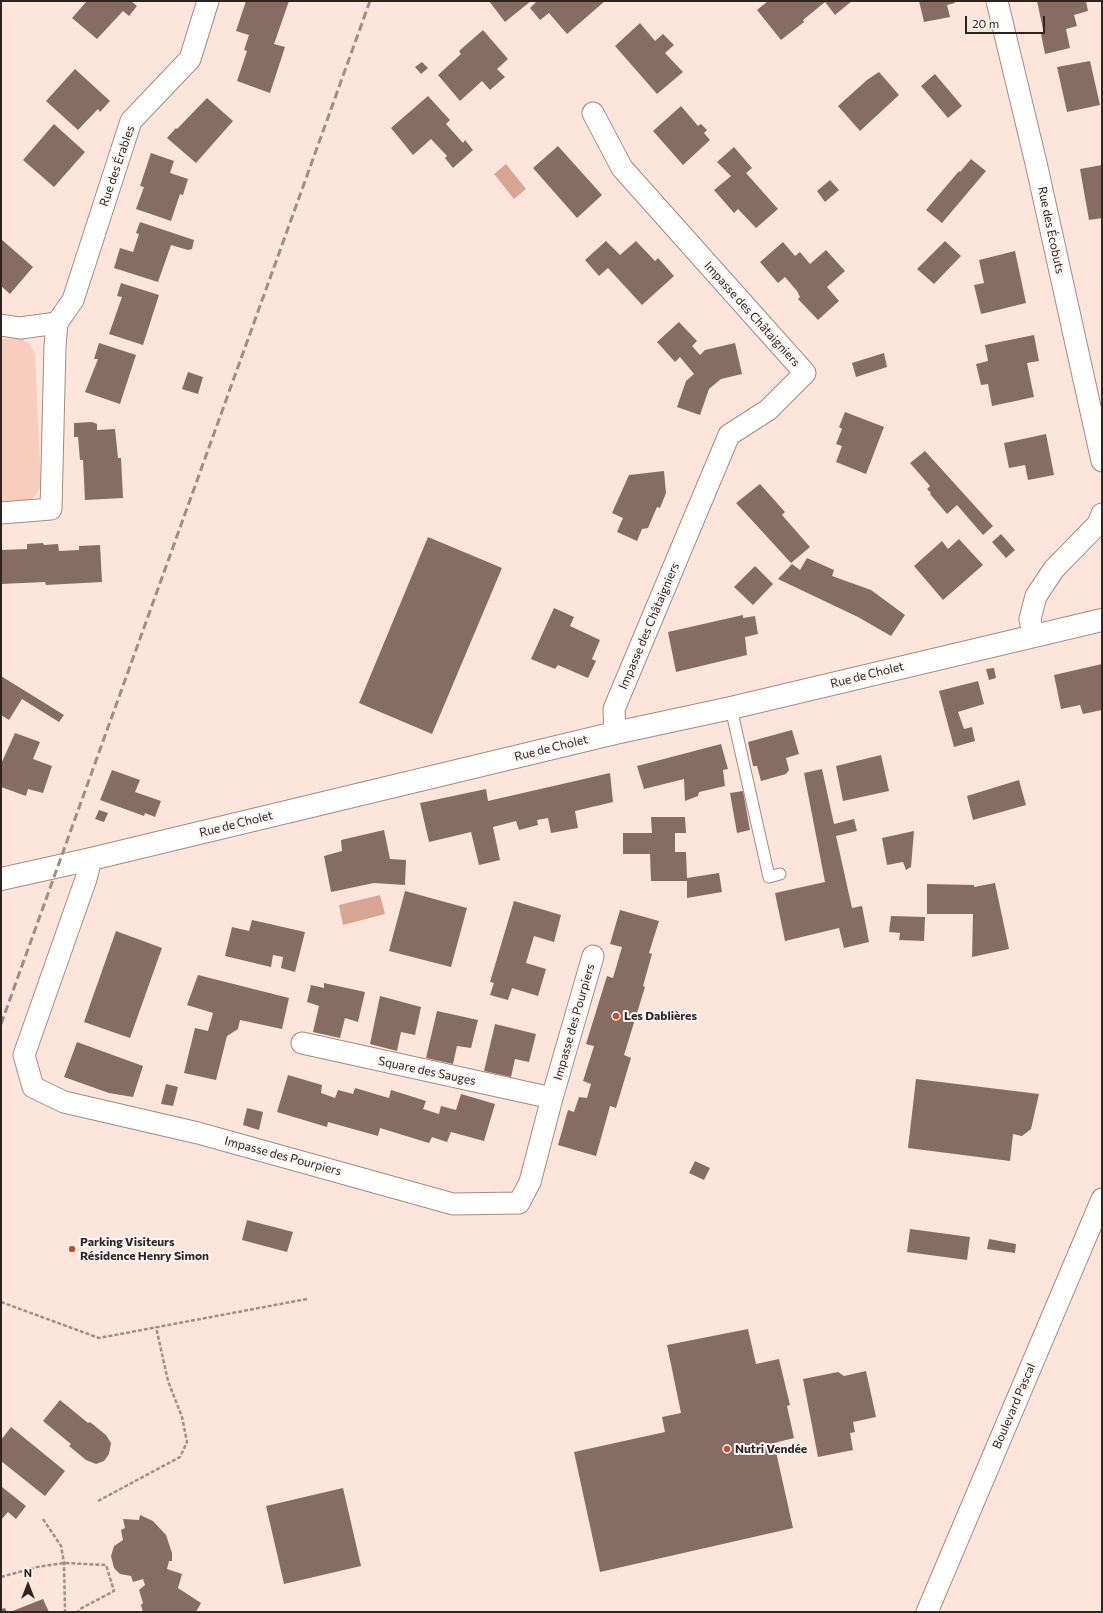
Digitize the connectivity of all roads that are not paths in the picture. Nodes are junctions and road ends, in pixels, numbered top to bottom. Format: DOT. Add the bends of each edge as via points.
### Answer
graph roads {
  1 [pos="208,1"];
  2 [pos="997,1"];
  3 [pos="593,113"];
  4 [pos="58,323"];
  5 [pos="1,325"];
  6 [pos="1102,461"];
  7 [pos="1,513"];
  8 [pos="1102,514"];
  9 [pos="1102,620"];
  10 [pos="1033,635"];
  11 [pos="731,708"];
  12 [pos="615,733"];
  13 [pos="91,859"];
  14 [pos="780,874"];
  15 [pos="1,879"];
  16 [pos="593,956"];
  17 [pos="302,1044"];
  18 [pos="552,1098"];
  19 [pos="1102,1199"];
  20 [pos="927,1612"];
  1 -- 4 [label="street, Rue des Érables" via="190,59 131,121 73,300"];
  2 -- 6 [label="street, Rue des Écobuts"];
  3 -- 12 [label="street, Impasse des Châtaigniers" via="622,168 805,373 768,410 729,435 614,709"];
  4 -- 5 [label="street" via="20,328"];
  4 -- 7 [label="street, Rue des Érables" via="55,346 51,509"];
  8 -- 10 [label="street" via="1098,524 1054,569 1036,596 1030,619"];
  9 -- 10 [label="main road, Rue de Cholet"];
  10 -- 11 [label="main road, Rue de Cholet"];
  11 -- 12 [label="main road, Rue de Cholet"];
  11 -- 14 [label="lane" via="769,877"];
  12 -- 13 [label="main road, Rue de Cholet"];
  13 -- 15 [label="main road, Rue de Cholet"];
  13 -- 18 [label="street, Impasse des Pourpiers" via="24,1056 33,1087 64,1102 198,1133 454,1204 519,1203 530,1182"];
  16 -- 18 [label="street, Impasse des Pourpiers"];
  17 -- 18 [label="street, Square des Sauges"];
  19 -- 20 [label="street, Boulevard Pascal"];
}
